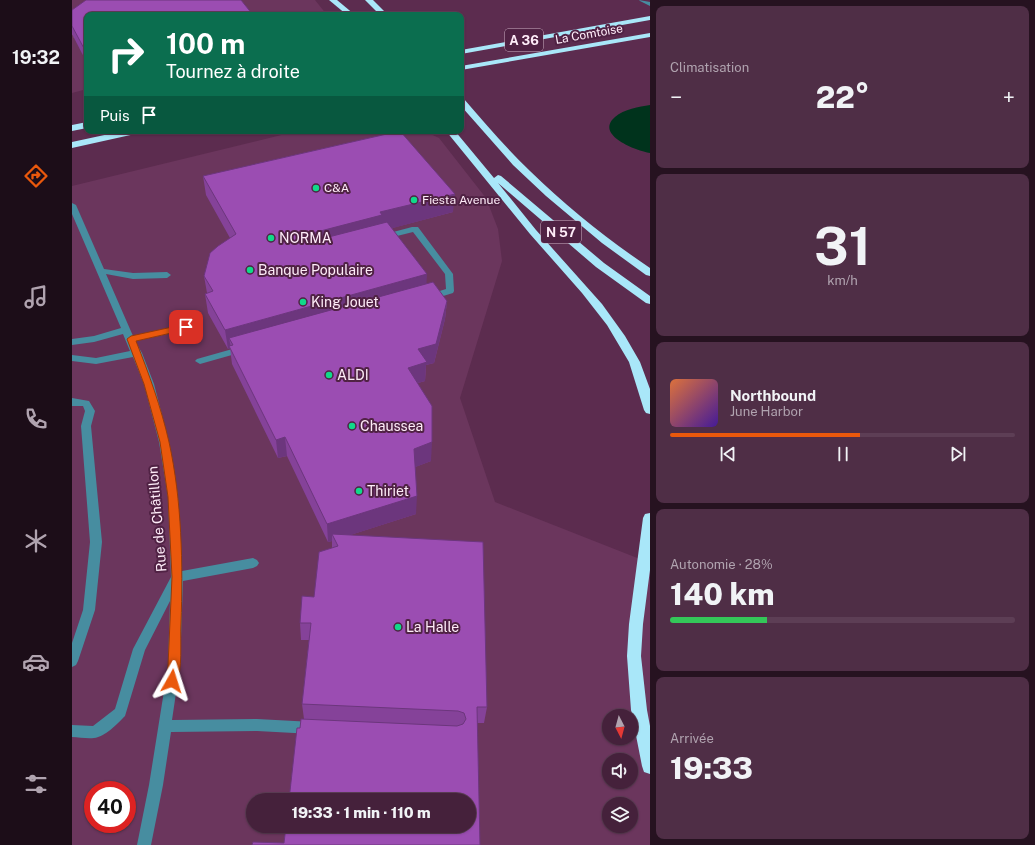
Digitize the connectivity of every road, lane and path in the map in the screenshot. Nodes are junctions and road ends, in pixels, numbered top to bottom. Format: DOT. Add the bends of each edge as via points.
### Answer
graph roads {
  1 [pos="333,0"];
  2 [pos="337,0"];
  3 [pos="369,0"];
  4 [pos="642,0"];
  5 [pos="650,4"];
  6 [pos="347,12"];
  7 [pos="348,12"];
  8 [pos="381,12"];
  9 [pos="650,18"];
  10 [pos="72,32"];
  11 [pos="650,35"];
  12 [pos="74,37"];
  13 [pos="464,51"];
  14 [pos="464,67"];
  15 [pos="464,104"];
  16 [pos="84,126"];
  17 [pos="72,128"];
  18 [pos="122,134"];
  19 [pos="453,134"];
  20 [pos="72,145"];
  21 [pos="476,159"];
  22 [pos="72,205"];
  23 [pos="379,239"];
  24 [pos="101,271"];
  25 [pos="650,274"];
  26 [pos="167,275"];
  27 [pos="420,300"];
  28 [pos="650,301"];
  29 [pos="186,327"];
  30 [pos="128,334"];
  31 [pos="72,342"];
  32 [pos="253,346"];
  33 [pos="137,353"];
  34 [pos="72,358"];
  35 [pos="200,361"];
  36 [pos="72,402"];
  37 [pos="650,410"];
  38 [pos="650,518"];
  39 [pos="253,563"];
  40 [pos="177,577"];
  41 [pos="72,661"];
  42 [pos="166,726"];
  43 [pos="328,728"];
  44 [pos="72,731"];
  45 [pos="650,766"];
  46 [pos="144,845"];
  1 -- 6 [label="highway"];
  2 -- 7 [label="highway"];
  3 -- 8 [label="highway"];
  4 -- 5 [label="street"];
  9 -- 13 [label="highway, La Comtoise / A 36"];
  10 -- 12 [label="path"];
  11 -- 14 [label="highway, La Comtoise / A 36"];
  15 -- 25 [label="highway, N 57" via="536,182"];
  16 -- 17 [label="highway"];
  18 -- 20 [label="highway"];
  19 -- 21 [label="highway, N 57"];
  21 -- 28 [label="highway, N 57" via="600,264"];
  21 -- 37 [label="highway" via="620,336 638,372"];
  22 -- 24 [label="street, Rue de Châtillon"];
  23 -- 27 [label="street" via="415,229 449,274 450,291"];
  24 -- 26 [label="street" via="133,276"];
  24 -- 30 [label="street, Rue de Châtillon"];
  29 -- 30 [label="street"];
  30 -- 31 [label="street"];
  30 -- 33 [label="street, Rue de Châtillon"];
  32 -- 35 [label="street"];
  33 -- 34 [label="street" via="109,359 80,361"];
  33 -- 40 [label="street, Rue de Châtillon" via="149,384 164,442 173,497"];
  36 -- 41 [label="street" via="86,403 90,411 86,426 96,542 89,610"];
  38 -- 45 [label="highway" via="634,656 639,710"];
  39 -- 40 [label="street"];
  40 -- 42 [label="street, Rue de Châtillon" via="174,666"];
  40 -- 44 [label="street" via="139,648 120,712 95,732"];
  42 -- 43 [label="street" via="257,725"];
  42 -- 46 [label="street, Rue de Châtillon"];
}
